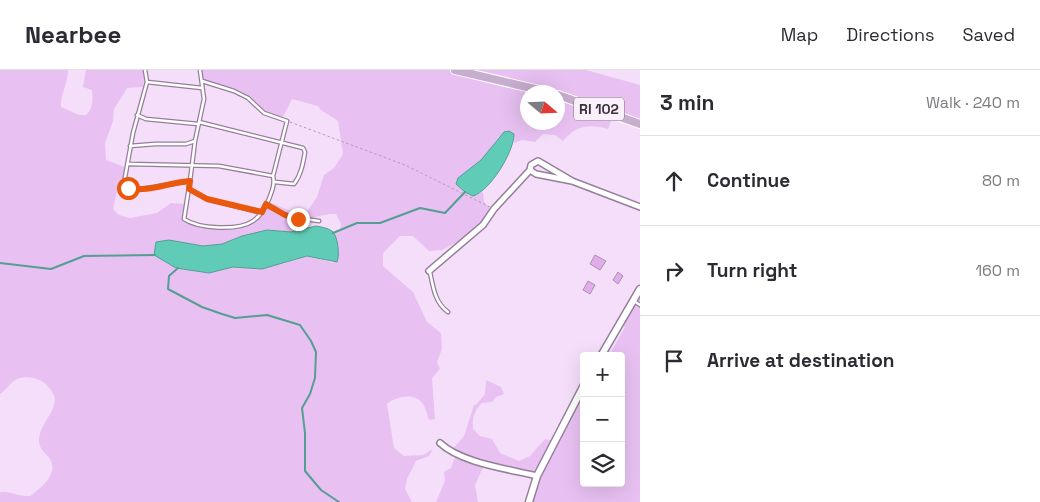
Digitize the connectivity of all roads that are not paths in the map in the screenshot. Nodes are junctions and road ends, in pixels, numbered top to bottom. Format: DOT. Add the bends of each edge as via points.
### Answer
graph roads {
  1 [pos="145,70"];
  2 [pos="200,70"];
  3 [pos="455,70"];
  4 [pos="202,81"];
  5 [pos="147,82"];
  6 [pos="520,85"];
  7 [pos="202,88"];
  8 [pos="565,97"];
  9 [pos="137,115"];
  10 [pos="198,123"];
  11 [pos="640,124"];
  12 [pos="195,141"];
  13 [pos="281,141"];
  14 [pos="130,146"];
  15 [pos="129,164"];
  16 [pos="192,164"];
  17 [pos="530,170"];
  18 [pos="273,176"];
  19 [pos="190,181"];
  20 [pos="572,181"];
  21 [pos="274,182"];
  22 [pos="189,189"];
  23 [pos="266,204"];
  24 [pos="640,208"];
  25 [pos="262,212"];
  26 [pos="319,221"];
  27 [pos="429,271"];
  28 [pos="640,289"];
  29 [pos="633,300"];
  30 [pos="640,305"];
  31 [pos="448,312"];
  32 [pos="603,352"];
  33 [pos="580,394"];
  34 [pos="440,444"];
  35 [pos="537,476"];
  36 [pos="529,502"];
  1 -- 5 [label="lane"];
  2 -- 4 [label="lane"];
  3 -- 6 [label="main road"];
  4 -- 7 [label="lane"];
  4 -- 13 [label="lane" via="234,90 264,113 287,121"];
  5 -- 7 [label="lane"];
  5 -- 9 [label="lane"];
  7 -- 10 [label="lane" via="204,99"];
  8 -- 11 [label="main road, RI 102"];
  9 -- 10 [label="lane" via="146,119"];
  9 -- 14 [label="lane"];
  10 -- 12 [label="lane"];
  10 -- 13 [label="lane"];
  12 -- 14 [label="lane"];
  12 -- 16 [label="lane"];
  13 -- 18 [label="lane"];
  13 -- 21 [label="lane" via="303,148 305,152 294,184"];
  14 -- 15 [label="lane"];
  15 -- 16 [label="lane"];
  15 -- 19 [label="lane" via="124,183 128,188 144,189"];
  16 -- 18 [label="lane"];
  16 -- 19 [label="lane"];
  17 -- 20 [label="street"];
  17 -- 20 [label="street" via="538,161"];
  17 -- 27 [label="street" via="483,225"];
  18 -- 21 [label="lane"];
  19 -- 22 [label="lane"];
  20 -- 24 [label="street"];
  21 -- 23 [label="lane"];
  22 -- 25 [label="lane" via="207,199"];
  22 -- 25 [label="lane" via="183,216 193,224 238,227 252,222"];
  23 -- 25 [label="lane"];
  23 -- 26 [label="lane" via="290,217"];
  27 -- 31 [label="lane" via="436,297"];
  28 -- 29 [label="street"];
  29 -- 30 [label="lane"];
  29 -- 32 [label="street"];
  33 -- 35 [label="street"];
  34 -- 35 [label="street" via="476,460"];
  35 -- 36 [label="street"];
}
